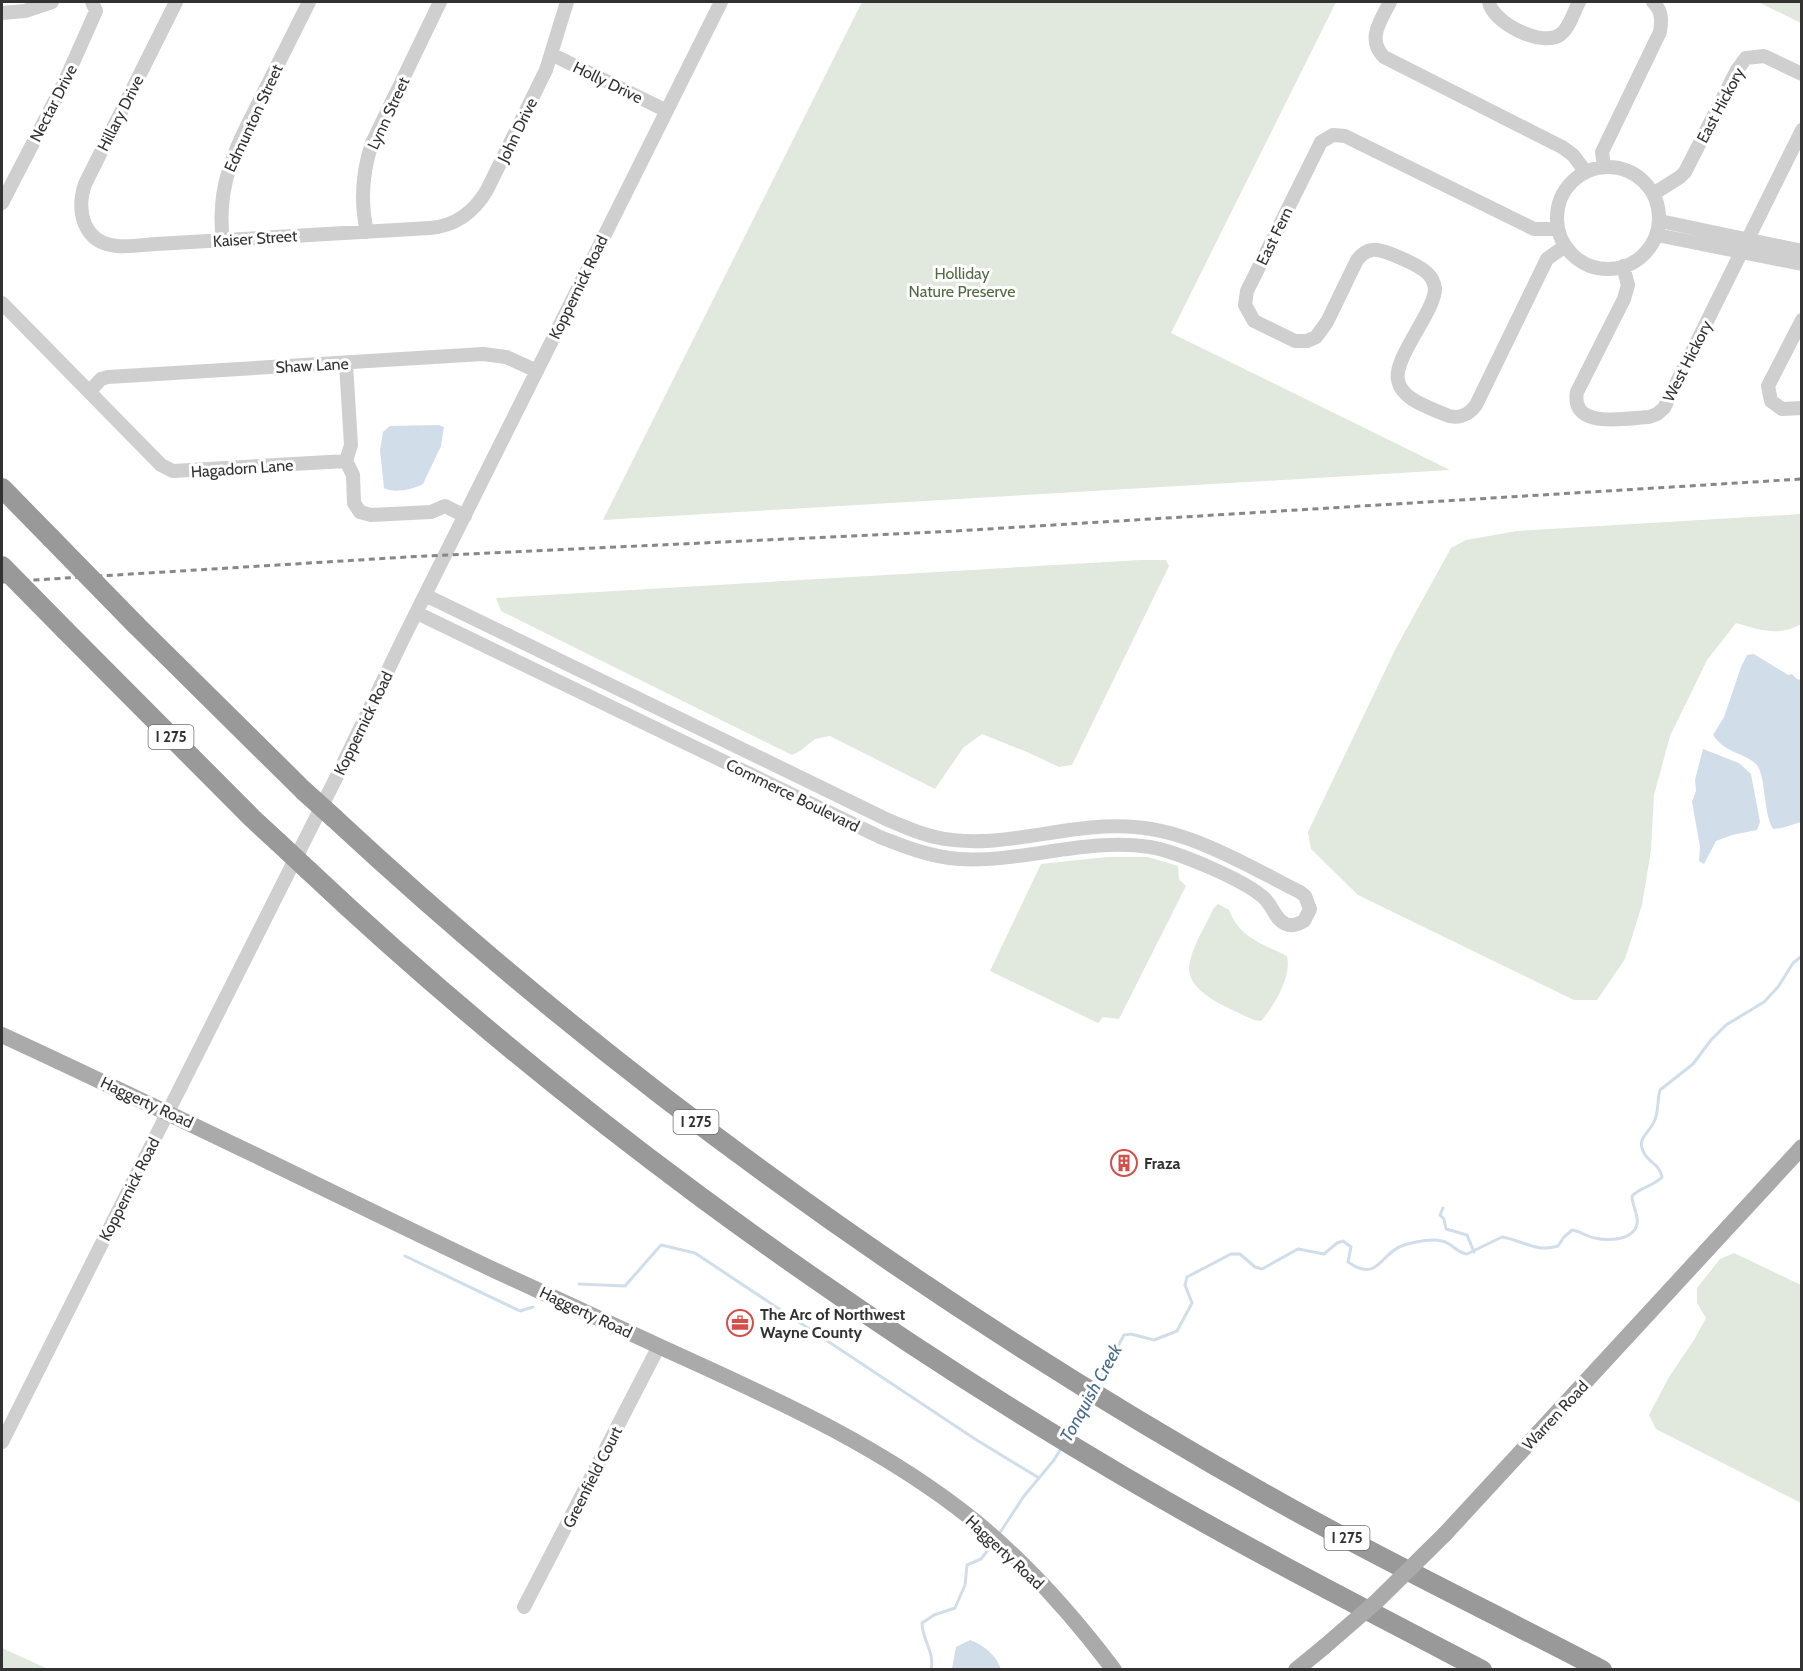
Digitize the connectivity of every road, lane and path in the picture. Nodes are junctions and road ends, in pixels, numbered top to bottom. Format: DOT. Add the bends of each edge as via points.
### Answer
graph roads {
  1 [pos="52,2"];
  2 [pos="92,2"];
  3 [pos="176,2"];
  4 [pos="309,2"];
  5 [pos="441,2"];
  6 [pos="567,2"];
  7 [pos="721,2"];
  8 [pos="1390,2"];
  9 [pos="1489,2"];
  10 [pos="1579,2"];
  11 [pos="1653,2"];
  12 [pos="6,9"];
  13 [pos="551,54"];
  14 [pos="1802,74"];
  15 [pos="665,110"];
  16 [pos="1802,130"];
  17 [pos="1604,166"];
  18 [pos="1585,171"];
  19 [pos="1653,194"];
  20 [pos="2,202"];
  21 [pos="86,227"];
  22 [pos="430,228"];
  23 [pos="1658,228"];
  24 [pos="1558,229"];
  25 [pos="367,232"];
  26 [pos="223,240"];
  27 [pos="1565,246"];
  28 [pos="1744,246"];
  29 [pos="1802,251"];
  30 [pos="1802,264"];
  31 [pos="1623,266"];
  32 [pos="2,303"];
  33 [pos="1802,320"];
  34 [pos="346,364"];
  35 [pos="537,371"];
  36 [pos="90,391"];
  37 [pos="1802,408"];
  38 [pos="346,461"];
  39 [pos="2,488"];
  40 [pos="465,516"];
  41 [pos="2,566"];
  42 [pos="425,596"];
  43 [pos="417,613"];
  44 [pos="525,645"];
  45 [pos="517,661"];
  46 [pos="621,691"];
  47 [pos="613,708"];
  48 [pos="727,742"];
  49 [pos="719,759"];
  50 [pos="874,813"];
  51 [pos="867,830"];
  52 [pos="997,840"];
  53 [pos="998,858"];
  54 [pos="1261,872"];
  55 [pos="1252,889"];
  56 [pos="2,1035"];
  57 [pos="168,1111"];
  58 [pos="1802,1147"];
  59 [pos="659,1346"];
  60 [pos="2,1442"];
  61 [pos="524,1607"];
  62 [pos="1114,1670"];
  63 [pos="1296,1670"];
  64 [pos="1482,1670"];
  65 [pos="1602,1670"];
  1 -- 12 [label="street" via="25,11"];
  2 -- 20 [label="street, Nectar Drive" via="96,11 64,83"];
  3 -- 21 [label="street, Hillary Drive" via="85,184 80,207"];
  4 -- 26 [label="street, Edmunton Street" via="231,158 222,197"];
  5 -- 25 [label="street, Lynn Street" via="372,143 362,201"];
  6 -- 13 [label="street, John Drive"];
  7 -- 15 [label="street, Koppernick Road"];
  8 -- 18 [label="street" via="1375,36 1384,57 1562,147"];
  9 -- 10 [label="street" via="1492,12 1502,20 1533,37 1550,39 1561,35"];
  11 -- 17 [label="street" via="1662,18 1660,32 1602,152"];
  13 -- 15 [label="street, Holly Drive"];
  13 -- 22 [label="street, John Drive" via="543,78 482,199 461,219"];
  14 -- 19 [label="street, East Hickory" via="1764,56 1746,58 1685,172"];
  15 -- 35 [label="street, Koppernick Road"];
  16 -- 28 [label="street"];
  17 -- 18 [label="street"];
  17 -- 19 [label="street" via="1632,174"];
  18 -- 24 [label="street" via="1561,197"];
  19 -- 23 [label="street" via="1659,213"];
  21 -- 26 [label="street, Kaiser Street" via="99,239 117,246"];
  22 -- 25 [label="street, Kaiser Street"];
  23 -- 28 [label="street"];
  23 -- 31 [label="street" via="1647,251"];
  24 -- 27 [label="street"];
  24 -- 27 [label="street, East Fern" via="1534,229 1346,136 1333,135 1321,142 1309,164 1247,291 1245,305 1258,323 1295,341 1307,342 1319,333 1357,260 1365,252 1382,250 1425,271 1433,281 1434,295 1399,367 1398,382 1406,395 1447,416 1460,417 1476,405 1547,260"];
  25 -- 26 [label="street, Kaiser Street"];
  27 -- 31 [label="street" via="1593,266"];
  28 -- 29 [label="street"];
  28 -- 30 [label="street"];
  28 -- 31 [label="street, West Hickory" via="1664,408 1649,417 1592,419 1580,411 1575,400 1624,300 1628,285"];
  32 -- 36 [label="street, Hagadorn Lane"];
  33 -- 37 [label="street" via="1768,386 1771,401 1782,408"];
  34 -- 35 [label="street, Shaw Lane" via="494,355"];
  34 -- 36 [label="street, Shaw Lane" via="108,377"];
  34 -- 38 [label="street" via="351,445"];
  35 -- 40 [label="street, Koppernick Road"];
  36 -- 38 [label="street, Hagadorn Lane" via="161,465 173,471"];
  38 -- 40 [label="street" via="353,476 354,503 360,512 431,512 445,506"];
  39 -- 65 [label="highway, I 275, bridge" via="304,791 451,924 561,1017 834,1225 1027,1352 1284,1505"];
  40 -- 42 [label="street, Koppernick Road"];
  41 -- 64 [label="highway, I 275, bridge" via="308,870 493,1033 688,1186 881,1323 1066,1441 1212,1527"];
  42 -- 43 [label="street, Koppernick Road"];
  42 -- 44 [label="street, Commerce Boulevard"];
  43 -- 45 [label="street, Commerce Boulevard"];
  43 -- 57 [label="street, Koppernick Road"];
  44 -- 45 [label="street"];
  44 -- 46 [label="street, Commerce Boulevard"];
  45 -- 47 [label="street, Commerce Boulevard"];
  46 -- 47 [label="street"];
  46 -- 48 [label="street, Commerce Boulevard"];
  47 -- 49 [label="street, Commerce Boulevard"];
  48 -- 49 [label="street, Commerce Boulevard"];
  48 -- 50 [label="street, Commerce Boulevard"];
  49 -- 51 [label="street, Commerce Boulevard"];
  50 -- 51 [label="street, Commerce Boulevard"];
  50 -- 52 [label="street, Commerce Boulevard" via="933,837"];
  51 -- 53 [label="street, Commerce Boulevard" via="940,857"];
  52 -- 53 [label="street"];
  52 -- 54 [label="street, Commerce Boulevard" via="1103,826 1147,828 1190,839"];
  53 -- 55 [label="street, Commerce Boulevard" via="1103,845 1141,846 1184,856"];
  54 -- 55 [label="street"];
  54 -- 55 [label="street, Commerce Boulevard" via="1305,896 1310,909 1304,921 1292,926 1285,924 1269,902"];
  56 -- 57 [label="main road, Haggerty Road"];
  57 -- 59 [label="main road, Haggerty Road"];
  57 -- 60 [label="street, Koppernick Road"];
  58 -- 63 [label="main road, Warren Road, bridge" via="1445,1534 1377,1601"];
  59 -- 61 [label="street, Greenfield Court"];
  59 -- 62 [label="main road, Haggerty Road" via="844,1436 954,1505 996,1540 1064,1608"];
}
